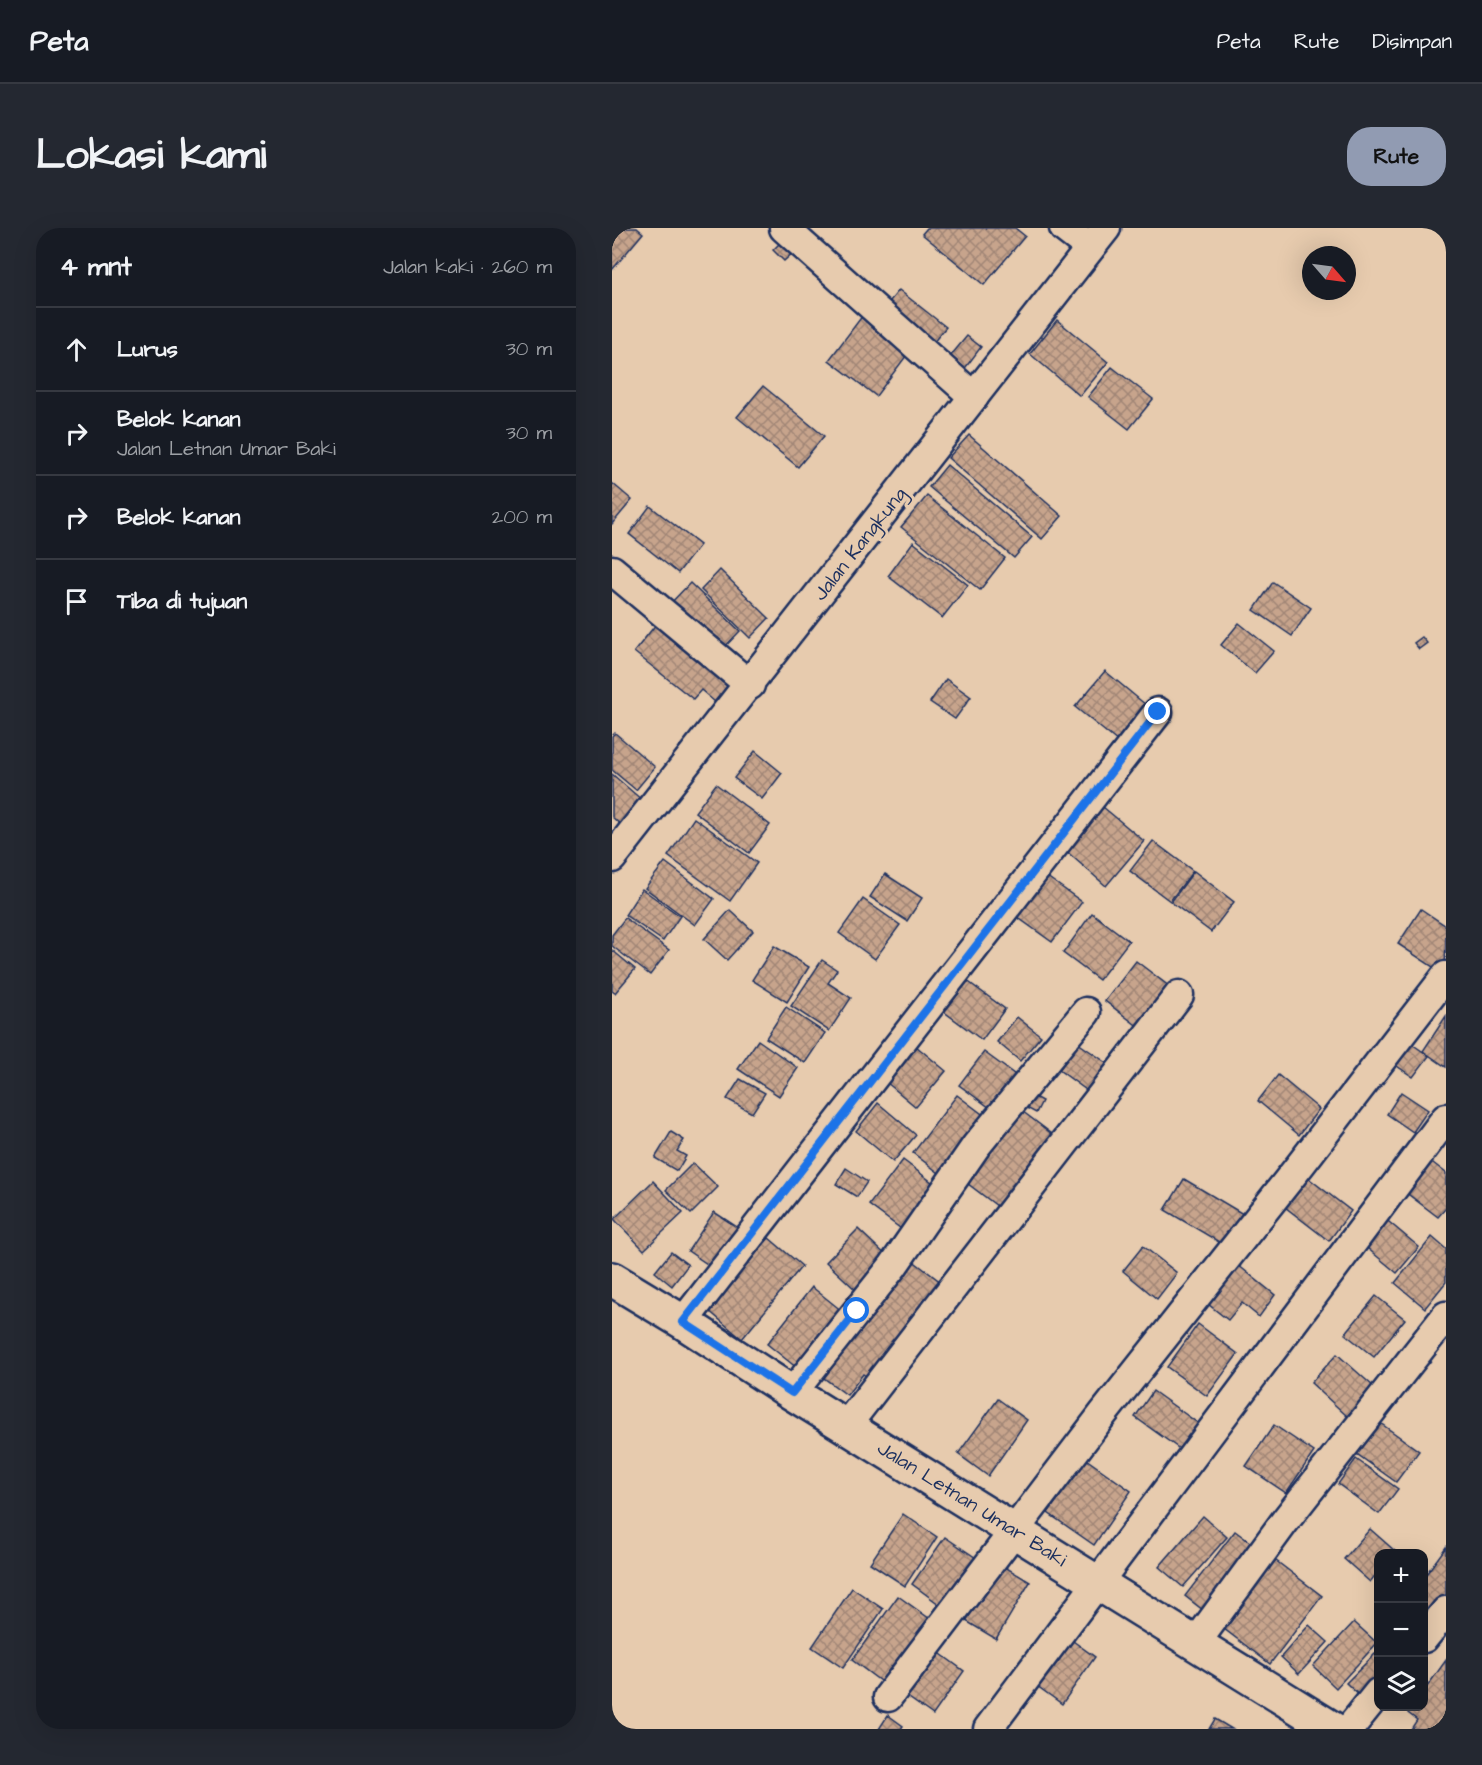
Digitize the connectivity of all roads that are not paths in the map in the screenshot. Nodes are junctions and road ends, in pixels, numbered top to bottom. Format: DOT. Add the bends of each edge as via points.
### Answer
graph roads {
  1 [pos="784,228"];
  2 [pos="1064,228"];
  3 [pos="1098,238"];
  4 [pos="974,397"];
  5 [pos="612,570"];
  6 [pos="750,685"];
  7 [pos="1158,712"];
  8 [pos="612,858"];
  9 [pos="1446,976"];
  10 [pos="1179,995"];
  11 [pos="1086,1012"];
  12 [pos="1446,1118"];
  13 [pos="612,1279"];
  14 [pos="1446,1316"];
  15 [pos="683,1322"];
  16 [pos="792,1393"];
  17 [pos="846,1426"];
  18 [pos="1015,1532"];
  19 [pos="1099,1583"];
  20 [pos="1446,1611"];
  21 [pos="1428,1633"];
  22 [pos="1195,1644"];
  23 [pos="888,1697"];
  24 [pos="1374,1698"];
  25 [pos="988,1729"];
  26 [pos="1333,1729"];
  27 [pos="1349,1729"];
  1 -- 4 [label="street"];
  2 -- 3 [label="street"];
  3 -- 4 [label="street, Jalan Kangkung"];
  4 -- 6 [label="street, Jalan Kangkung"];
  5 -- 6 [label="street"];
  6 -- 8 [label="street, Jalan Kangkung"];
  7 -- 15 [label="street"];
  9 -- 18 [label="street"];
  10 -- 17 [label="street"];
  11 -- 16 [label="street" via="976,1146 893,1266"];
  12 -- 19 [label="street"];
  13 -- 15 [label="street, Jalan Letnan Umar Baki"];
  14 -- 22 [label="street" via="1285,1521"];
  15 -- 16 [label="street, Jalan Letnan Umar Baki"];
  16 -- 17 [label="street, Jalan Letnan Umar Baki"];
  17 -- 18 [label="street, Jalan Letnan Umar Baki"];
  18 -- 19 [label="street, Jalan Letnan Umar Baki"];
  18 -- 23 [label="street"];
  19 -- 22 [label="street, Jalan Letnan Umar Baki"];
  19 -- 25 [label="street"];
  20 -- 21 [label="street"];
  22 -- 26 [label="street, Jalan Letnan Umar Baki"];
  24 -- 27 [label="street"];
}
